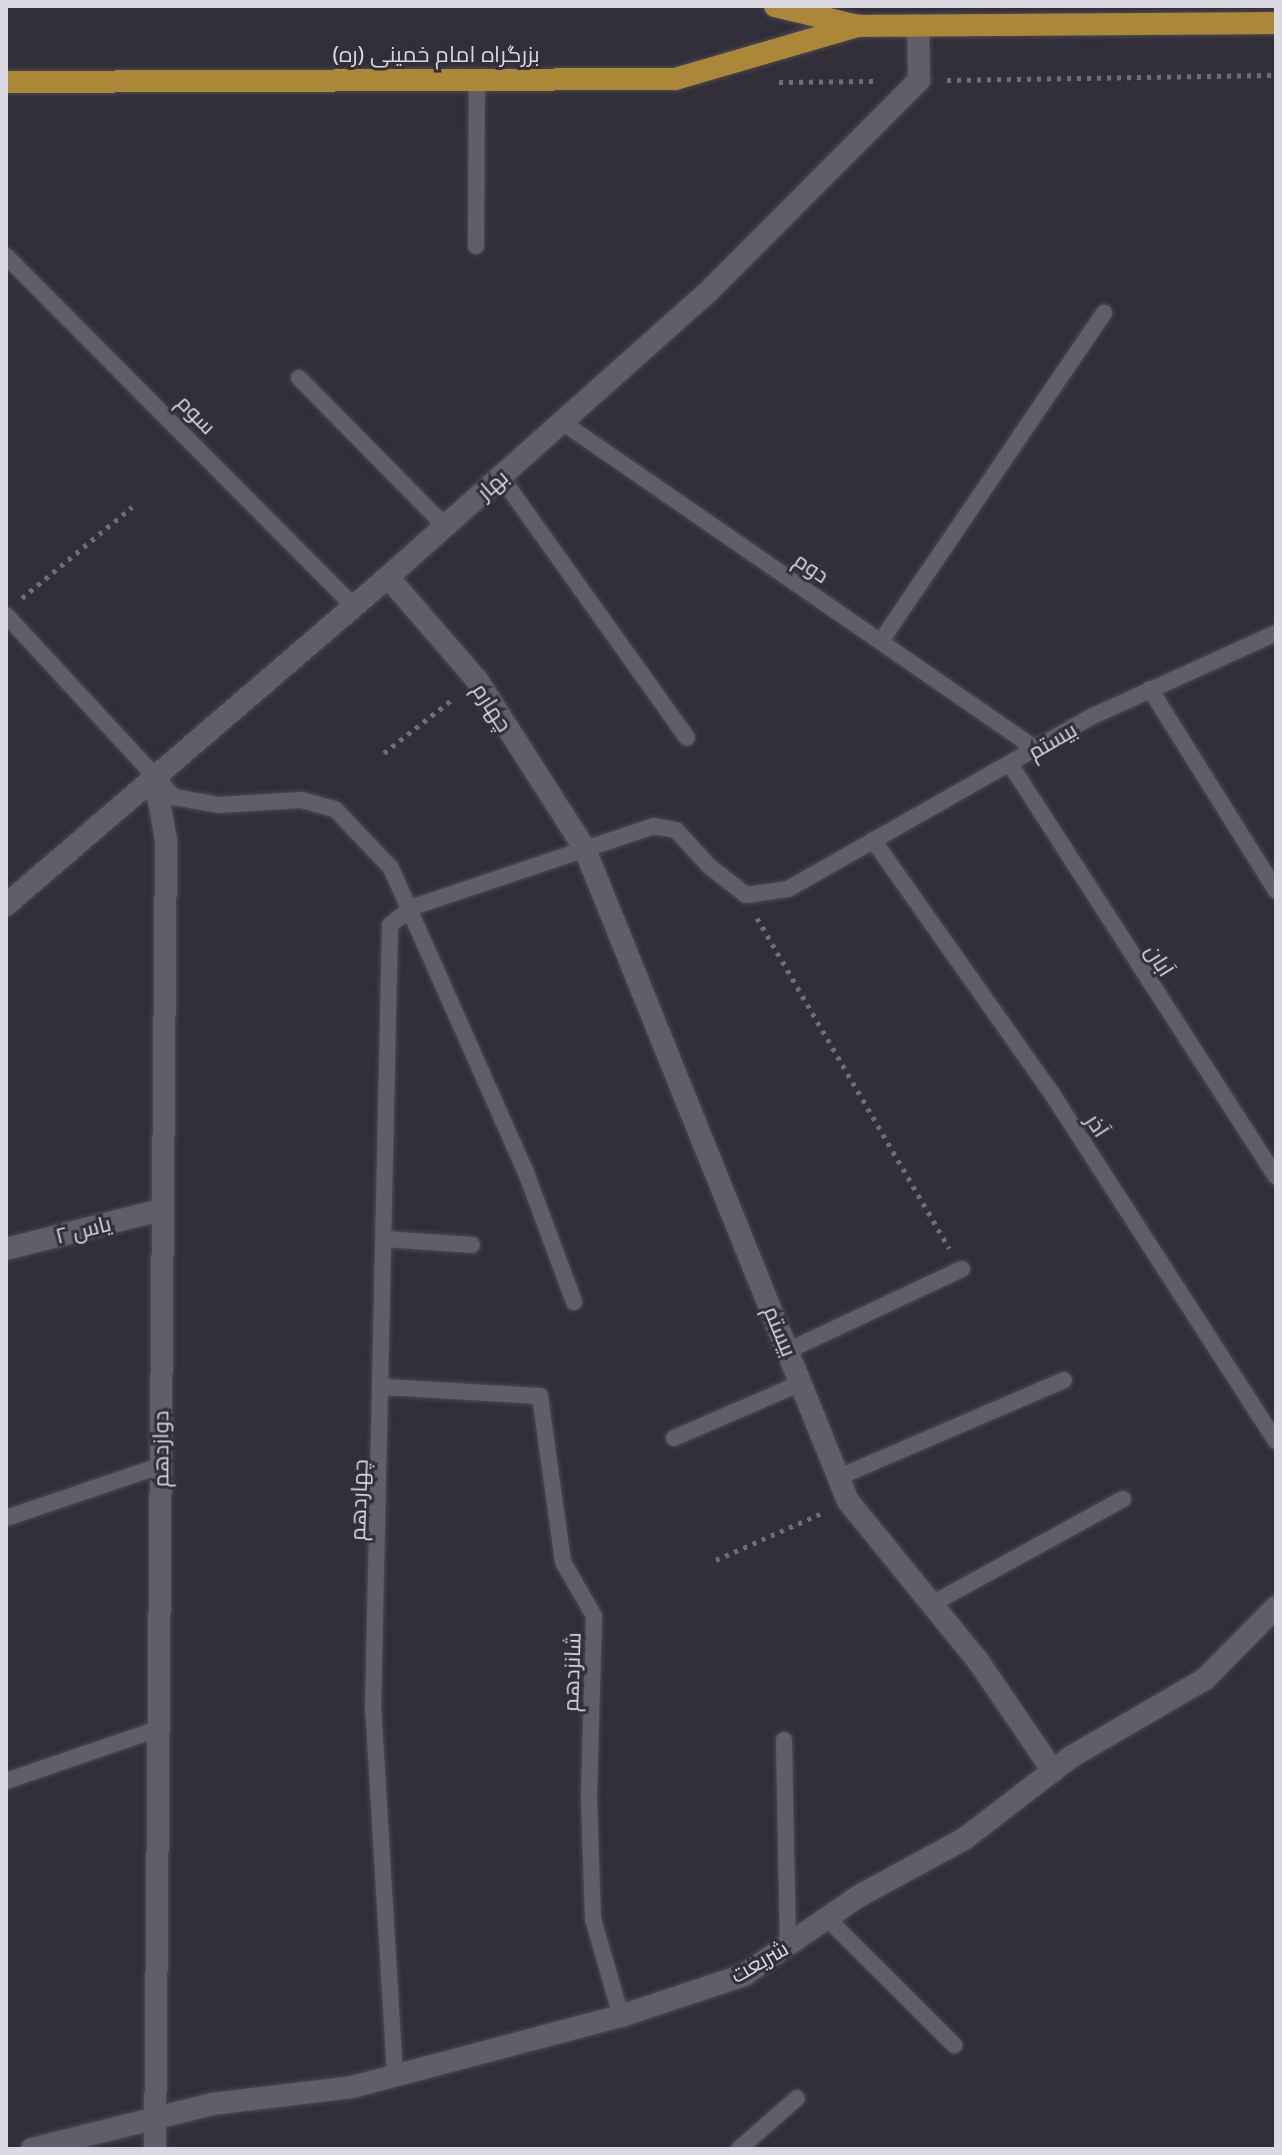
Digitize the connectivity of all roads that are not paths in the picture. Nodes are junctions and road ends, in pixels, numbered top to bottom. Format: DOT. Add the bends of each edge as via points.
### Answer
graph roads {
  1 [pos="775,6"];
  2 [pos="1276,23"];
  3 [pos="918,25"];
  4 [pos="858,26"];
  5 [pos="477,80"];
  6 [pos="6,82"];
  7 [pos="476,246"];
  8 [pos="6,256"];
  9 [pos="1104,313"];
  10 [pos="299,378"];
  11 [pos="562,422"];
  12 [pos="501,477"];
  13 [pos="445,526"];
  14 [pos="388,577"];
  15 [pos="354,606"];
  16 [pos="6,615"];
  17 [pos="1276,633"];
  18 [pos="881,641"];
  19 [pos="1150,689"];
  20 [pos="687,738"];
  21 [pos="1036,749"];
  22 [pos="1010,764"];
  23 [pos="155,779"];
  24 [pos="873,840"];
  25 [pos="584,847"];
  26 [pos="1276,891"];
  27 [pos="6,905"];
  28 [pos="413,907"];
  29 [pos="1276,1177"];
  30 [pos="160,1210"];
  31 [pos="385,1239"];
  32 [pos="472,1245"];
  33 [pos="6,1249"];
  34 [pos="962,1269"];
  35 [pos="574,1302"];
  36 [pos="789,1350"];
  37 [pos="1064,1380"];
  38 [pos="801,1383"];
  39 [pos="383,1387"];
  40 [pos="674,1438"];
  41 [pos="1276,1441"];
  42 [pos="160,1466"];
  43 [pos="839,1477"];
  44 [pos="1123,1499"];
  45 [pos="6,1518"];
  46 [pos="932,1604"];
  47 [pos="1276,1607"];
  48 [pos="158,1729"];
  49 [pos="784,1740"];
  50 [pos="1053,1771"];
  51 [pos="6,1781"];
  52 [pos="827,1918"];
  53 [pos="788,1945"];
  54 [pos="621,2016"];
  55 [pos="954,2045"];
  56 [pos="395,2075"];
  57 [pos="797,2098"];
  58 [pos="153,2119"];
  59 [pos="32,2149"];
  60 [pos="155,2149"];
  61 [pos="739,2149"];
  1 -- 4 [label="highway, بزرگراه امام خمینی (ره)"];
  2 -- 3 [label="highway, بزرگراه امام خمینی (ره)"];
  3 -- 4 [label="highway, بزرگراه امام خمینی (ره)"];
  3 -- 11 [label="street, بهار" via="919,80 707,293"];
  4 -- 5 [label="highway, بزرگراه امام خمینی (ره)" via="685,77"];
  5 -- 6 [label="highway, بزرگراه امام خمینی (ره)"];
  5 -- 7 [label="lane"];
  8 -- 15 [label="lane, سوم"];
  9 -- 18 [label="lane"];
  10 -- 13 [label="lane"];
  11 -- 12 [label="street, بهار"];
  11 -- 18 [label="lane, دوم"];
  12 -- 13 [label="street, بهار"];
  12 -- 20 [label="lane"];
  13 -- 14 [label="street, بهار"];
  14 -- 15 [label="street, بهار"];
  14 -- 25 [label="street, چهارم" via="477,680"];
  15 -- 23 [label="street, بهار"];
  16 -- 23 [label="lane"];
  17 -- 19 [label="lane, بیستم"];
  18 -- 21 [label="lane, دوم"];
  19 -- 21 [label="lane, بیستم"];
  19 -- 26 [label="lane"];
  21 -- 22 [label="lane, بیستم"];
  22 -- 24 [label="lane, بیستم"];
  22 -- 29 [label="lane, آبان"];
  23 -- 27 [label="street, بهار"];
  23 -- 28 [label="lane" via="174,797 219,805 301,800 335,809 391,868"];
  23 -- 30 [label="street, دوازدهم" via="166,840"];
  24 -- 25 [label="lane, بیستم" via="788,889 746,895 676,830 653,826"];
  24 -- 41 [label="lane, آذر" via="1054,1097"];
  25 -- 28 [label="lane"];
  25 -- 36 [label="street, بیستم"];
  28 -- 31 [label="lane, چهاردهم" via="390,925"];
  28 -- 35 [label="lane" via="525,1170"];
  30 -- 33 [label="street, یاس ۲"];
  30 -- 42 [label="street, دوازدهم"];
  31 -- 32 [label="lane"];
  31 -- 39 [label="lane, چهاردهم"];
  34 -- 36 [label="lane"];
  36 -- 38 [label="street, بیستم"];
  37 -- 43 [label="lane"];
  38 -- 40 [label="lane"];
  38 -- 43 [label="street, بیستم"];
  39 -- 54 [label="lane, شانزدهم" via="540,1396 563,1562 594,1616 589,1799 593,1919"];
  39 -- 56 [label="lane, چهاردهم" via="373,1710"];
  42 -- 45 [label="lane"];
  42 -- 48 [label="street, دوازدهم"];
  43 -- 46 [label="street, بیستم" via="848,1501"];
  44 -- 46 [label="lane"];
  46 -- 50 [label="street, بیستم"];
  47 -- 50 [label="street, شریعت" via="1205,1679"];
  48 -- 51 [label="lane"];
  48 -- 58 [label="street, دوازدهم"];
  49 -- 53 [label="lane"];
  50 -- 52 [label="street, شریعت" via="964,1839"];
  52 -- 53 [label="street, شریعت"];
  52 -- 55 [label="lane"];
  53 -- 54 [label="street, شریعت" via="744,1975"];
  54 -- 56 [label="street, شریعت"];
  56 -- 58 [label="street, شریعت" via="352,2087 212,2104"];
  57 -- 61 [label="lane"];
  58 -- 59 [label="street, شریعت"];
  58 -- 60 [label="street, دوازدهم"];
}
